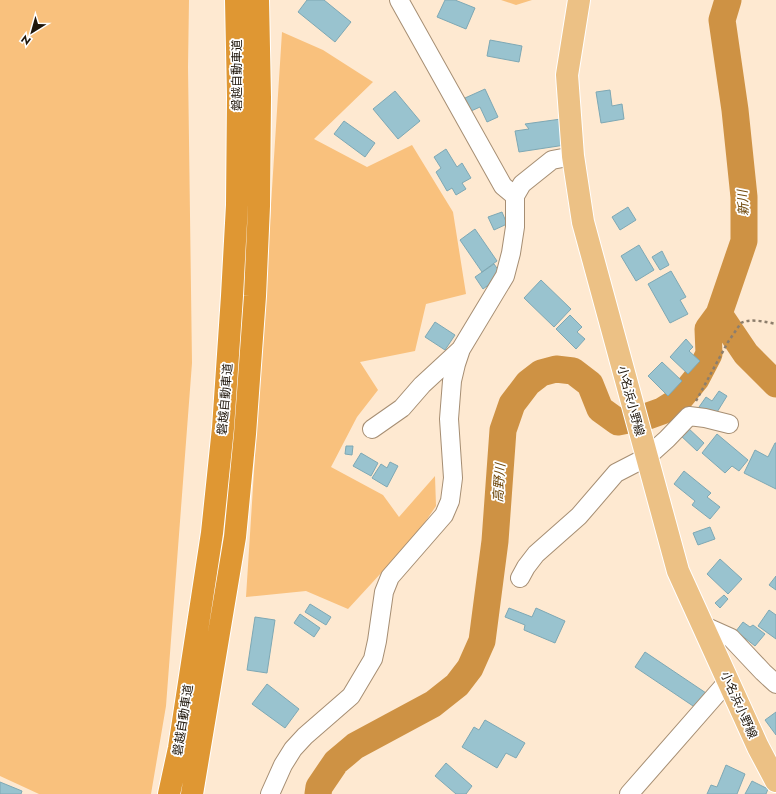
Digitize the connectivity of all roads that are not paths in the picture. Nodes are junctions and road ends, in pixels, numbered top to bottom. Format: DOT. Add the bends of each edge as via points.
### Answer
graph roads {
  1 [pos="236,0"];
  2 [pos="258,0"];
  3 [pos="399,0"];
  4 [pos="579,0"];
  5 [pos="573,156"];
  6 [pos="515,196"];
  7 [pos="461,349"];
  8 [pos="729,424"];
  9 [pos="372,429"];
  10 [pos="646,457"];
  11 [pos="520,578"];
  12 [pos="702,625"];
  13 [pos="728,681"];
  14 [pos="776,684"];
  15 [pos="776,781"];
  16 [pos="169,794"];
  17 [pos="192,794"];
  18 [pos="270,794"];
  19 [pos="629,794"];
  1 -- 16 [label="highway, 磐越自動車道" via="237,204 223,428 210,540 179,748"];
  2 -- 17 [label="highway, 磐越自動車道" via="259,206 245,434 235,537"];
  3 -- 6 [label="street" via="503,186"];
  4 -- 5 [label="main road, 小名浜小野線" via="567,75"];
  5 -- 6 [label="street" via="552,160 522,184"];
  5 -- 10 [label="main road, 小名浜小野線" via="583,222"];
  6 -- 7 [label="street" via="515,227 505,276"];
  7 -- 9 [label="street" via="402,408"];
  7 -- 18 [label="street" via="452,381 449,419 453,478 450,501 444,515 390,577 384,592 372,659 351,696 293,749 283,764"];
  8 -- 10 [label="street" via="689,416"];
  10 -- 11 [label="street" via="616,473 579,516 536,554"];
  10 -- 12 [label="main road, 小名浜小野線" via="678,571"];
  12 -- 13 [label="main road, 小名浜小野線"];
  12 -- 14 [label="street" via="731,638"];
  13 -- 15 [label="main road, 小名浜小野線"];
  13 -- 19 [label="street"];
}
